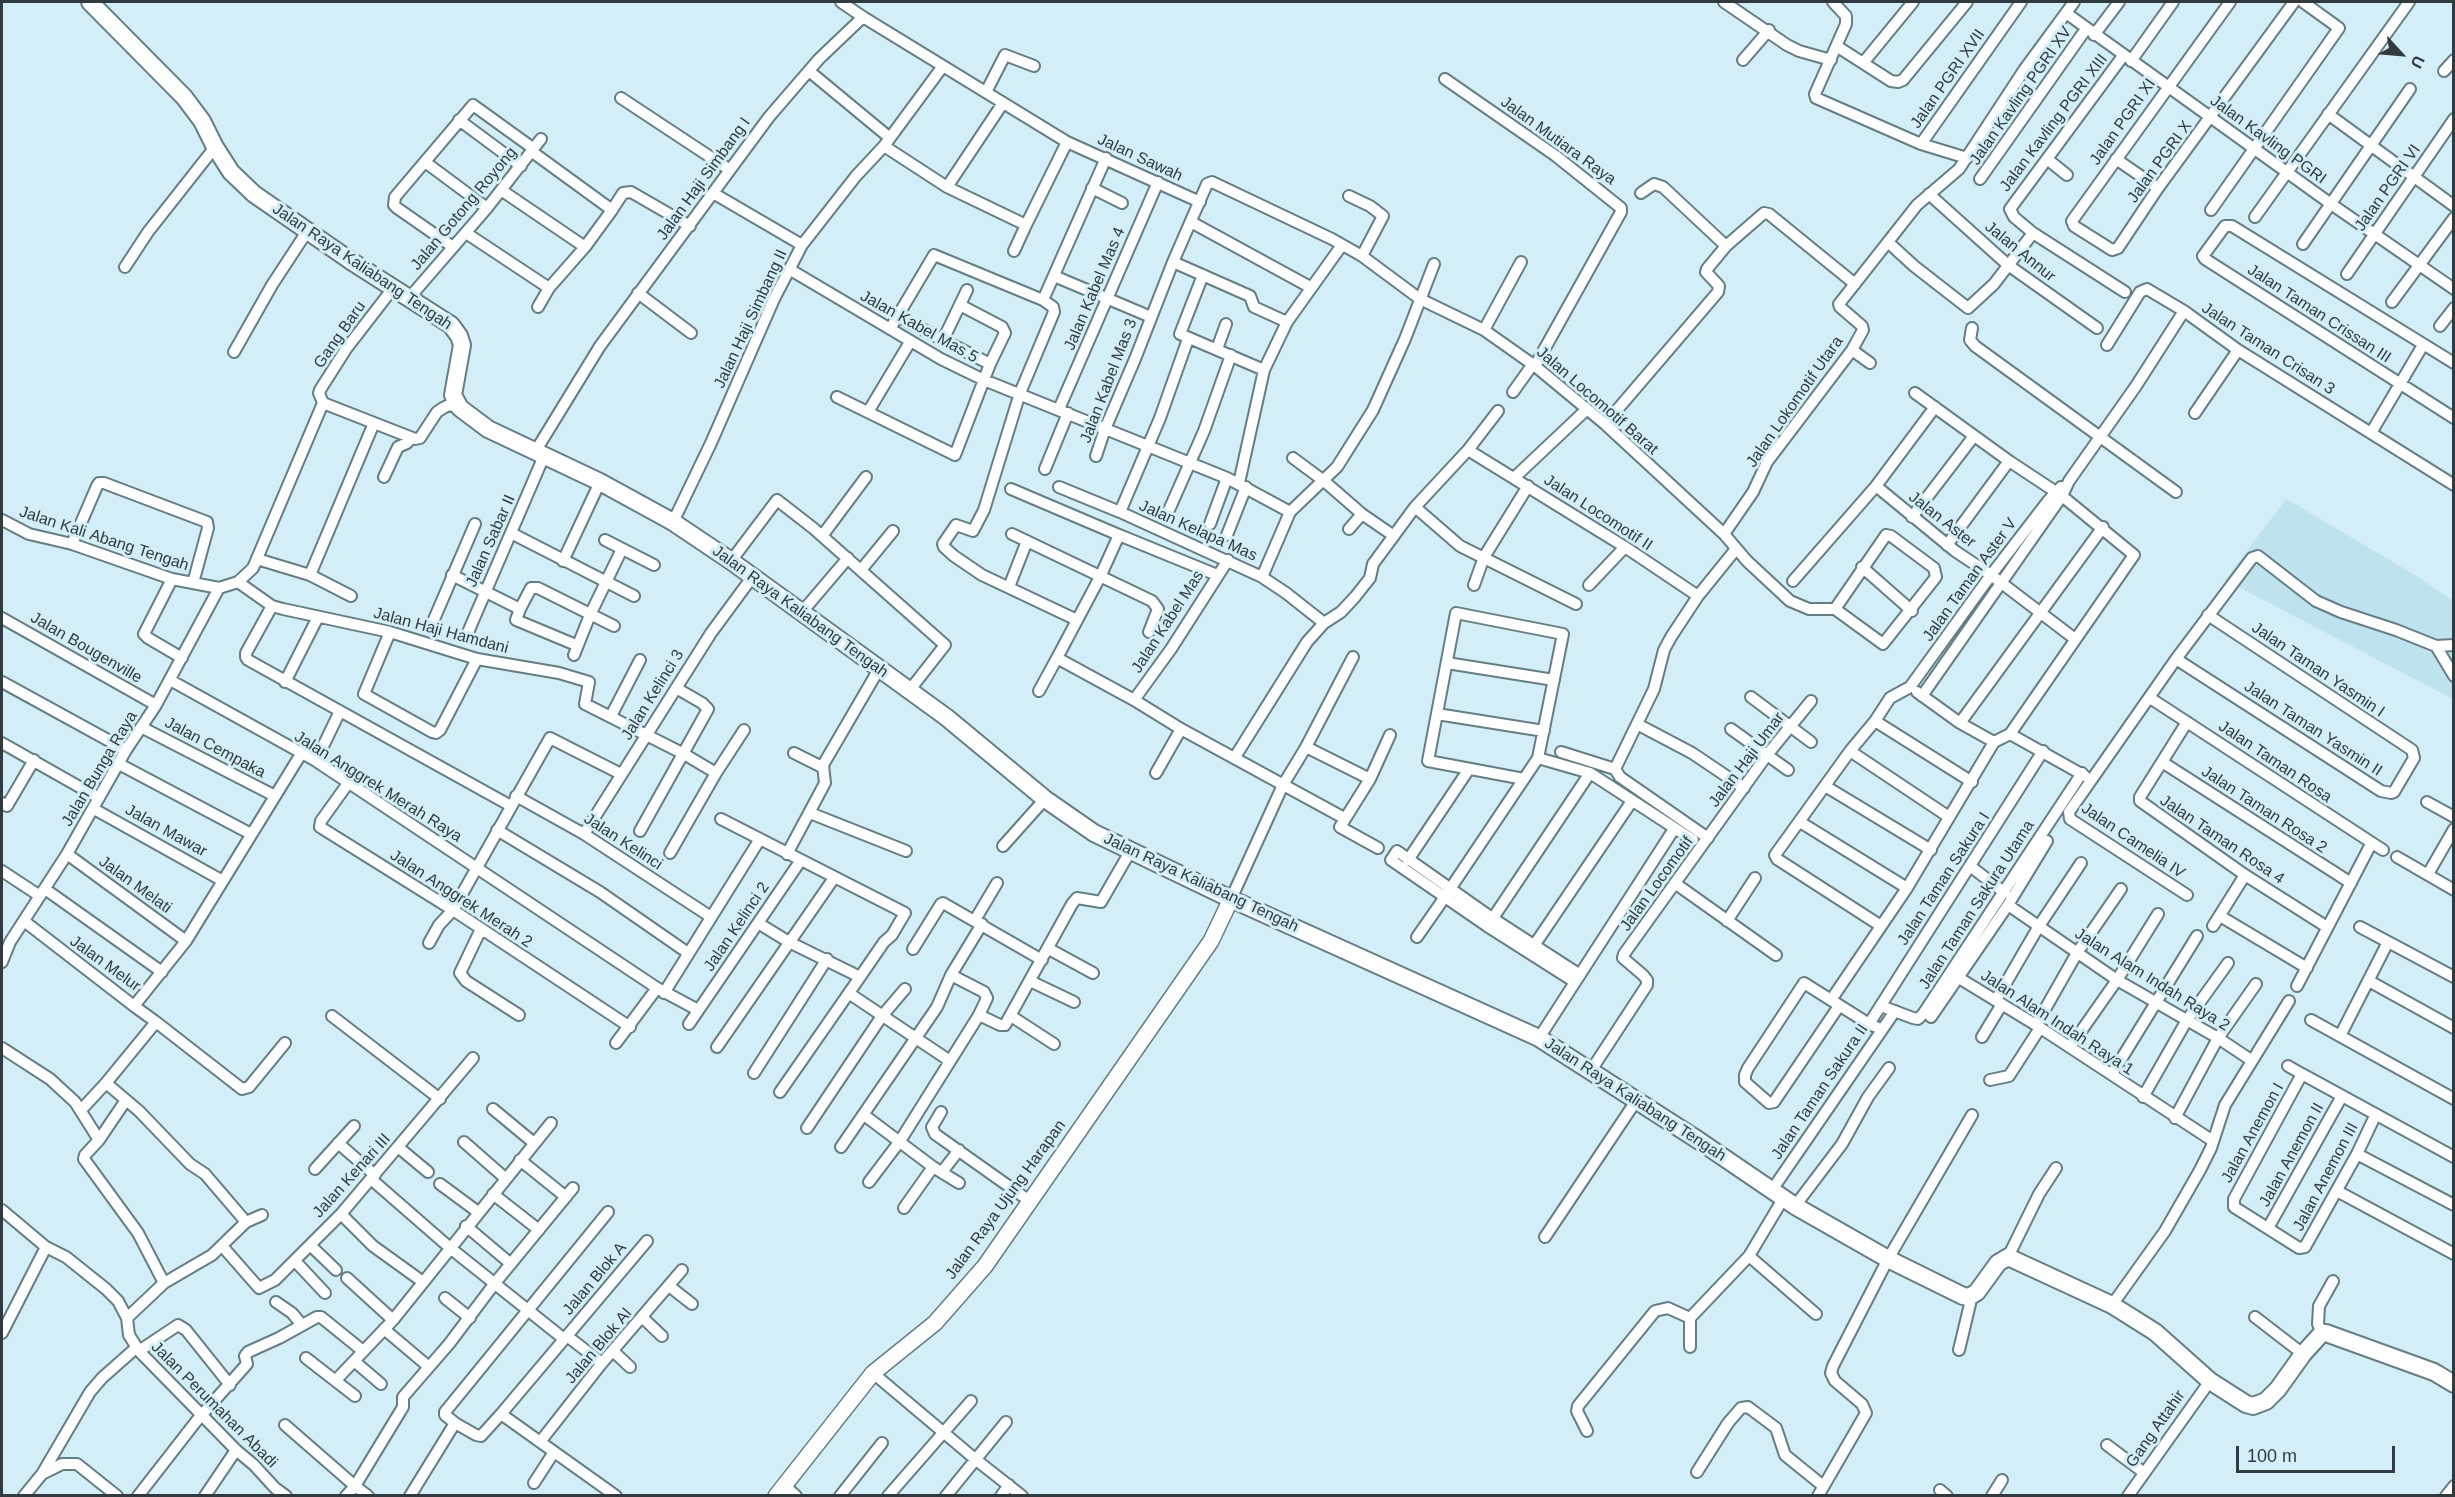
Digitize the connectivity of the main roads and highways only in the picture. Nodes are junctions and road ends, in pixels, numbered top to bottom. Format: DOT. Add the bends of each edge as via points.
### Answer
graph roads {
  1 [pos="90,2"];
  2 [pos="2454,1384"];
  1 -- 2 [label="main road, Jalan Raya Kaliabang Tengah" via="184,97 231,172 254,194 451,325 462,345 453,395 460,408 488,429 673,522 946,717 1045,799 1094,833 1539,1038 1783,1199 1888,1259 1963,1296 1977,1292 1998,1263 2008,1257 2112,1305 2155,1332 2210,1381 2253,1406 2266,1401 2322,1333 2329,1332 2434,1372"];
}
